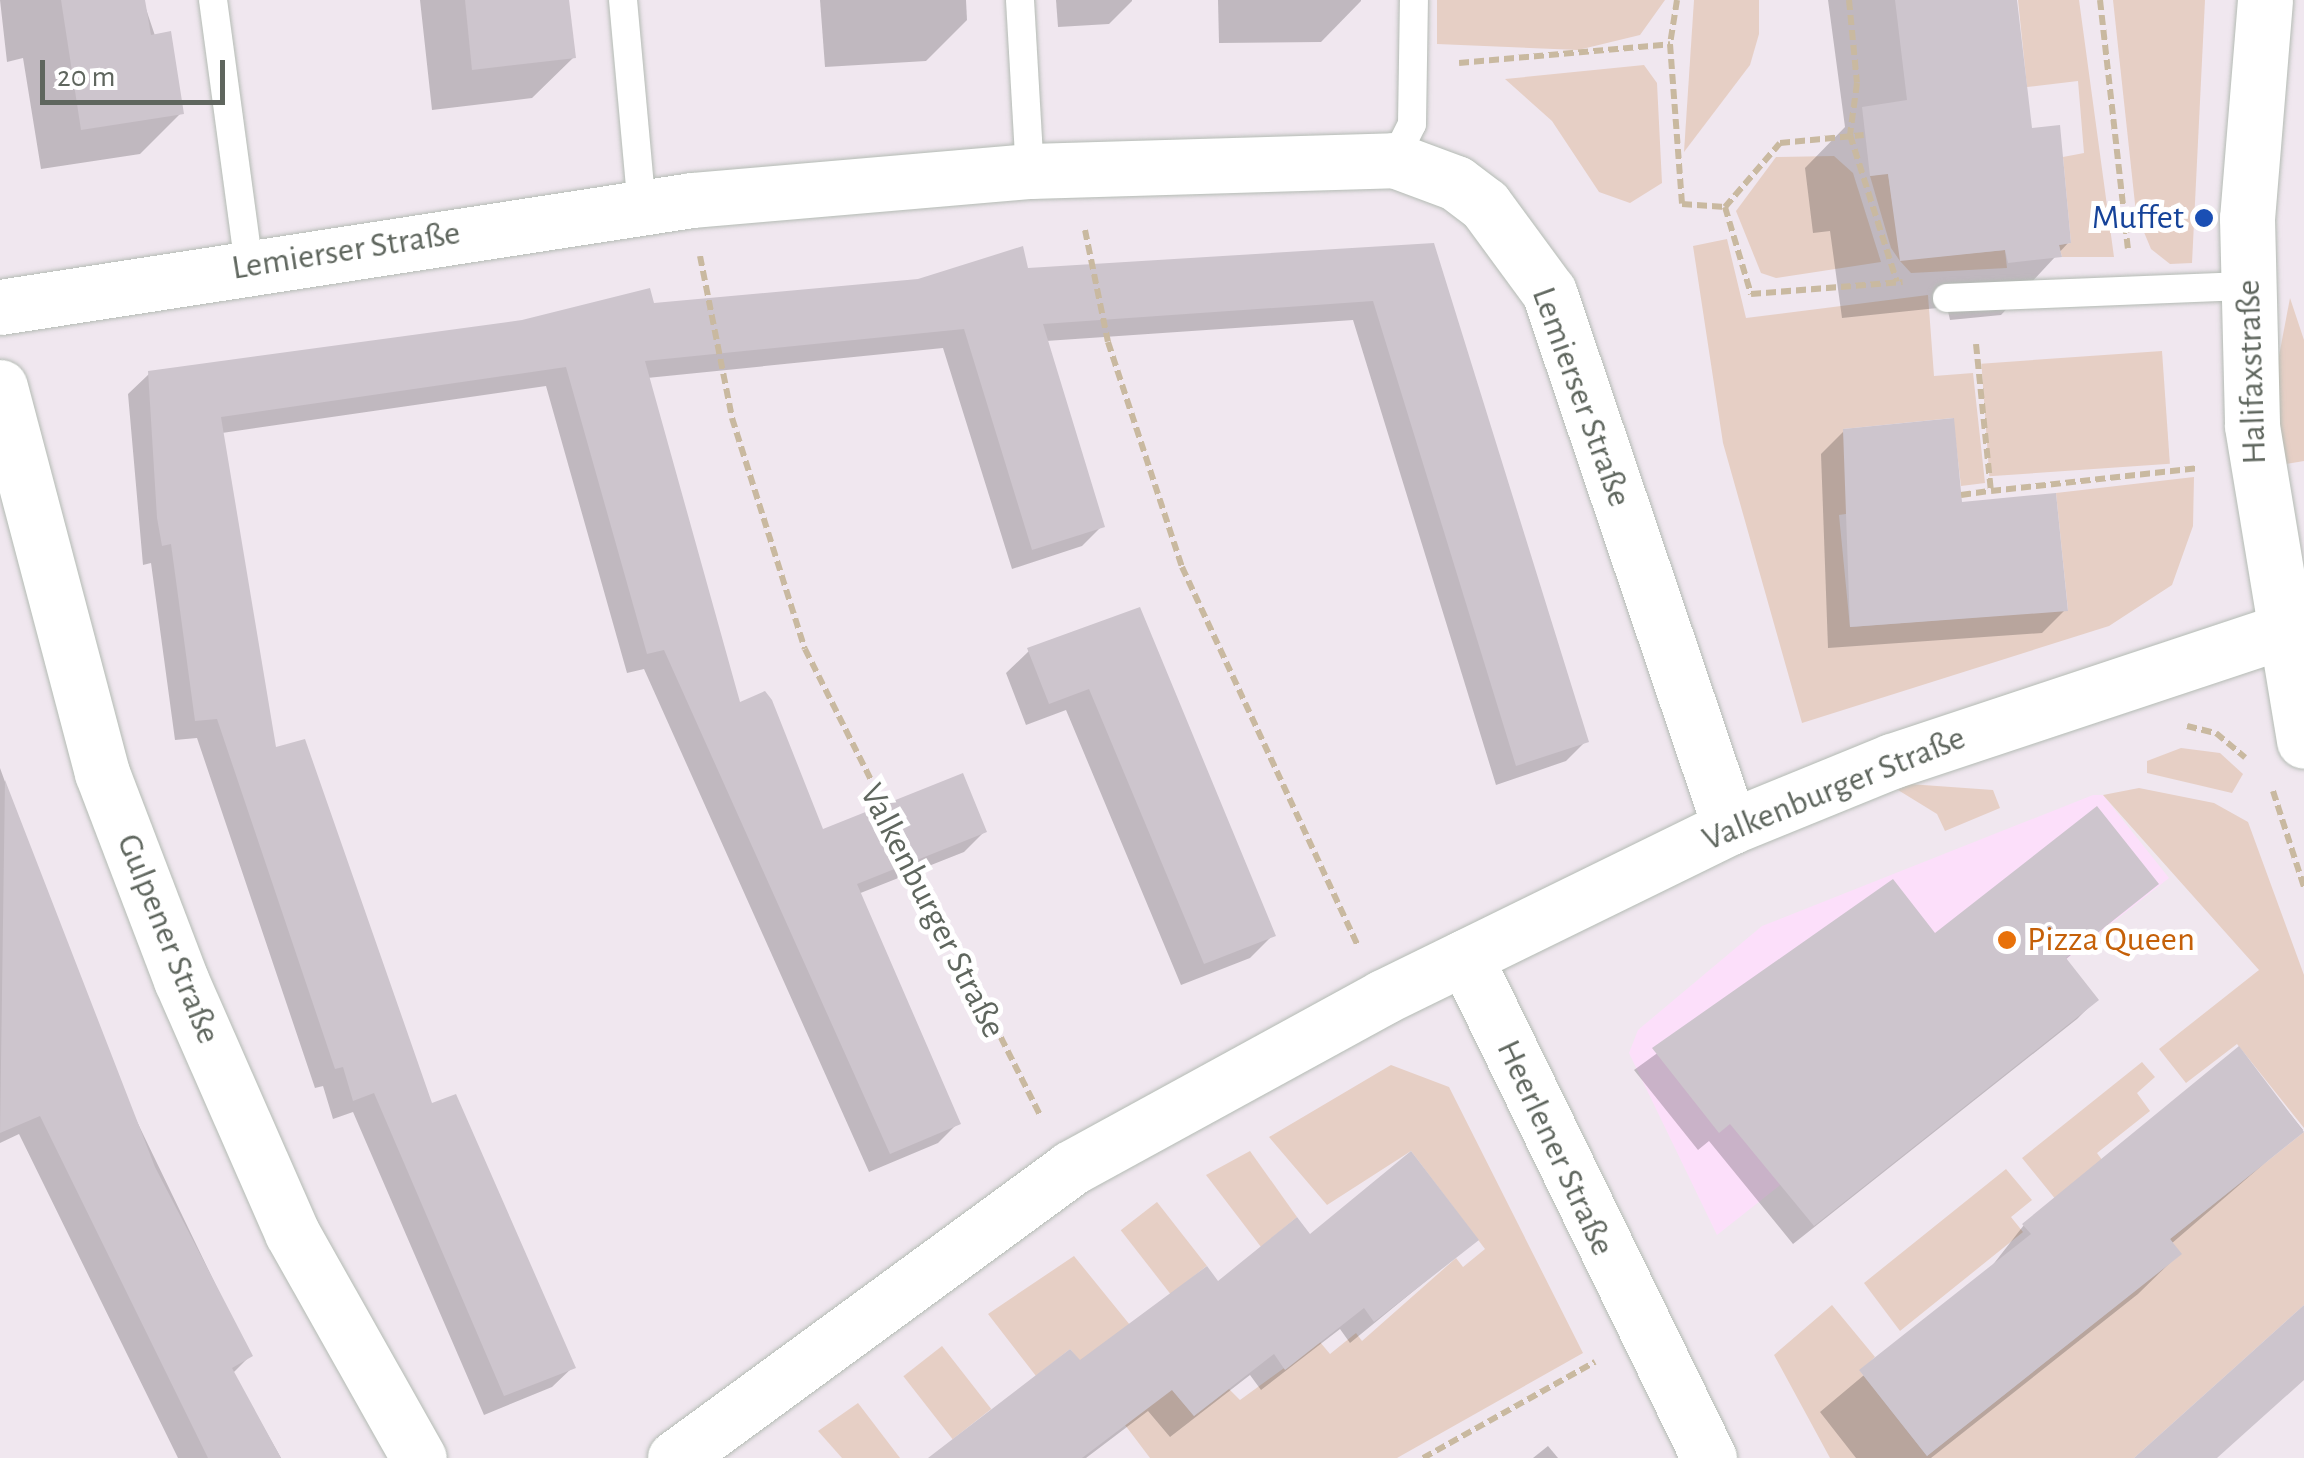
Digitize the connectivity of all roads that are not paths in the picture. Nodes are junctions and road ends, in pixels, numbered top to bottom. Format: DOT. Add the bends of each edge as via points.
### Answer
graph roads {
  1 [pos="213,0"];
  2 [pos="622,0"];
  3 [pos="1020,0"];
  4 [pos="1414,0"];
  5 [pos="2265,0"];
  6 [pos="1394,160"];
  7 [pos="1054,170"];
  8 [pos="667,203"];
  9 [pos="249,264"];
  10 [pos="2249,286"];
  11 [pos="1959,297"];
  12 [pos="0,308"];
  13 [pos="0,387"];
  14 [pos="2292,627"];
  15 [pos="2275,756"];
  16 [pos="1730,827"];
  17 [pos="1465,957"];
  18 [pos="420,1458"];
  19 [pos="674,1458"];
  20 [pos="1710,1458"];
  1 -- 9 [label="lane"];
  2 -- 8 [label="lane"];
  3 -- 7 [label="lane"];
  4 -- 6 [label="lane" via="1412,124"];
  5 -- 10 [label="street, Halifaxstraße"];
  6 -- 7 [label="street, Lemierser Straße"];
  6 -- 16 [label="street, Lemierser Straße" via="1456,182 1484,206 1549,292"];
  7 -- 8 [label="street, Lemierser Straße"];
  8 -- 9 [label="street, Lemierser Straße"];
  9 -- 12 [label="street, Lemierser Straße"];
  10 -- 11 [label="lane" via="2132,284"];
  10 -- 14 [label="street, Halifaxstraße" via="2256,482"];
  13 -- 18 [label="street, Gulpener Straße" via="102,773 181,980 292,1233"];
  14 -- 15 [label="street, Halifaxstraße"];
  14 -- 16 [label="street, Valkenburger Straße" via="1892,760"];
  16 -- 17 [label="street, Valkenburger Straße"];
  17 -- 19 [label="street, Valkenburger Straße" via="1071,1168"];
  17 -- 20 [label="street, Heerlener Straße" via="1646,1339"];
}
